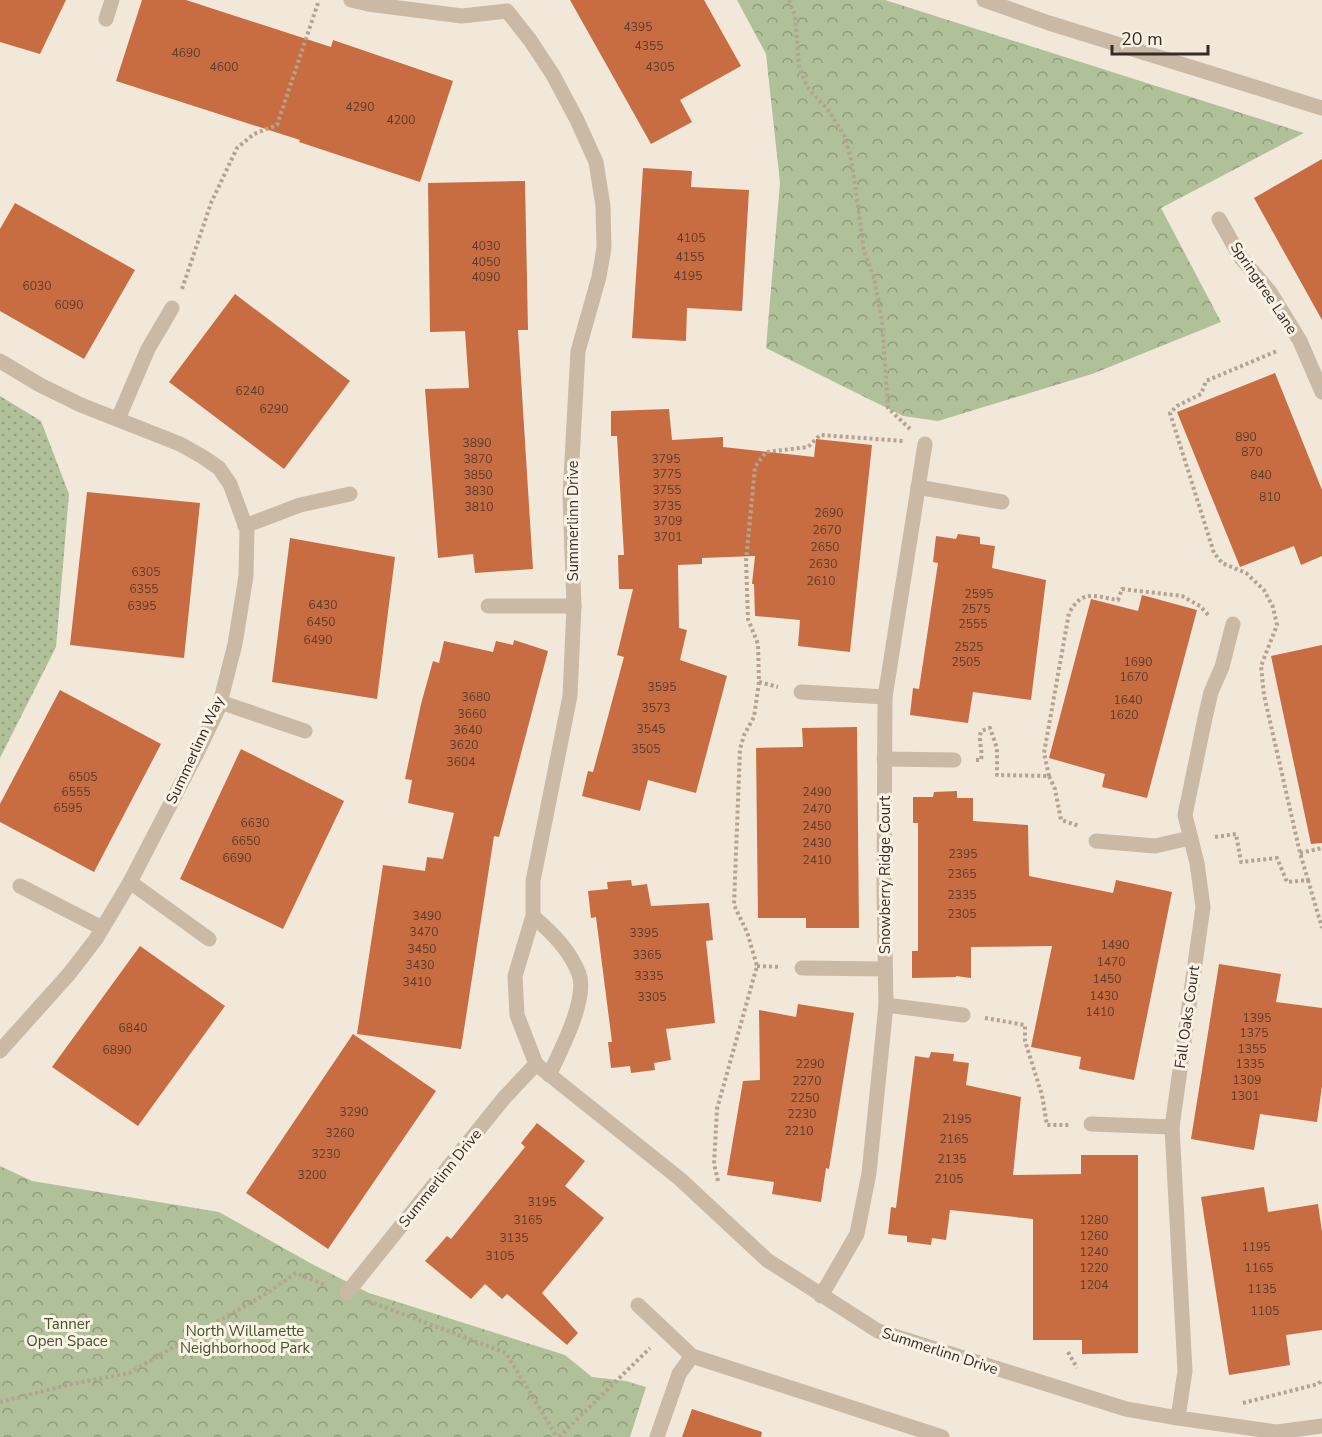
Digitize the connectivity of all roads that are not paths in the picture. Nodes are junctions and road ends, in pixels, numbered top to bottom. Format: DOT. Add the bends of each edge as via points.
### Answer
graph roads {
  1 [pos="112,0"];
  2 [pos="351,0"];
  3 [pos="984,0"];
  4 [pos="510,6"];
  5 [pos="106,19"];
  6 [pos="1322,108"];
  7 [pos="1219,219"];
  8 [pos="172,308"];
  9 [pos="0,361"];
  10 [pos="1322,392"];
  11 [pos="118,419"];
  12 [pos="925,444"];
  13 [pos="918,488"];
  14 [pos="350,494"];
  15 [pos="1002,502"];
  16 [pos="245,526"];
  17 [pos="488,606"];
  18 [pos="574,606"];
  19 [pos="1233,624"];
  20 [pos="801,692"];
  21 [pos="885,697"];
  22 [pos="220,702"];
  23 [pos="304,732"];
  24 [pos="884,759"];
  25 [pos="954,760"];
  26 [pos="1190,838"];
  27 [pos="1096,841"];
  28 [pos="130,882"];
  29 [pos="20,886"];
  30 [pos="533,916"];
  31 [pos="102,928"];
  32 [pos="209,939"];
  33 [pos="802,968"];
  34 [pos="885,969"];
  35 [pos="886,1005"];
  36 [pos="963,1015"];
  37 [pos="0,1051"];
  38 [pos="536,1064"];
  39 [pos="549,1075"];
  40 [pos="1091,1124"];
  41 [pos="1172,1127"];
  42 [pos="347,1293"];
  43 [pos="821,1296"];
  44 [pos="638,1305"];
  45 [pos="692,1356"];
  46 [pos="1178,1418"];
  47 [pos="1322,1426"];
  48 [pos="657,1437"];
  49 [pos="942,1437"];
  1 -- 5 [label="street"];
  2 -- 4 [label="street" via="462,16"];
  3 -- 6 [label="street"];
  4 -- 18 [label="street, Summerlinn Drive" via="577,120 596,162 603,206 604,248 599,277 578,351 570,496"];
  7 -- 10 [label="street, Springtree Lane" via="1241,258 1270,292 1300,341"];
  8 -- 11 [label="street" via="148,349"];
  9 -- 11 [label="street, Summerlinn Way" via="70,400"];
  11 -- 16 [label="street, Summerlinn Way" via="180,444 219,468 230,484"];
  12 -- 13 [label="street, Snowberry Ridge Court"];
  13 -- 15 [label="street"];
  13 -- 21 [label="street, Snowberry Ridge Court"];
  14 -- 16 [label="street" via="300,505"];
  16 -- 22 [label="street, Summerlinn Way" via="244,586"];
  17 -- 18 [label="street"];
  18 -- 30 [label="street, Summerlinn Drive" via="570,696 533,881"];
  19 -- 26 [label="street, Fall Oaks Court" via="1195,760 1185,815"];
  20 -- 21 [label="street"];
  21 -- 24 [label="street, Snowberry Ridge Court"];
  22 -- 23 [label="street"];
  22 -- 28 [label="street, Summerlinn Way"];
  24 -- 25 [label="street"];
  24 -- 34 [label="street, Snowberry Ridge Court"];
  26 -- 27 [label="street" via="1155,846"];
  26 -- 41 [label="street, Fall Oaks Court" via="1203,907"];
  28 -- 31 [label="street, Summerlinn Way"];
  28 -- 32 [label="street"];
  29 -- 31 [label="street"];
  30 -- 38 [label="street, Summerlinn Drive" via="515,976 517,1015"];
  30 -- 39 [label="street" via="568,953 580,976 579,1002"];
  31 -- 37 [label="street, Summerlinn Way" via="69,974"];
  33 -- 34 [label="street"];
  34 -- 35 [label="street, Snowberry Ridge Court"];
  35 -- 36 [label="street"];
  35 -- 43 [label="street, Snowberry Ridge Court" via="869,1173 857,1234"];
  38 -- 39 [label="street, Summerlinn Drive"];
  38 -- 42 [label="street, Summerlinn Drive" via="504,1098"];
  39 -- 43 [label="street, Summerlinn Drive" via="680,1179 767,1260"];
  40 -- 41 [label="street"];
  41 -- 46 [label="street, Fall Oaks Court" via="1185,1371"];
  43 -- 46 [label="street, Summerlinn Drive" via="878,1331 1126,1409"];
  44 -- 45 [label="street"];
  45 -- 48 [label="street" via="679,1374"];
  45 -- 49 [label="street"];
  46 -- 47 [label="street, Summerlinn Drive" via="1277,1432"];
}
